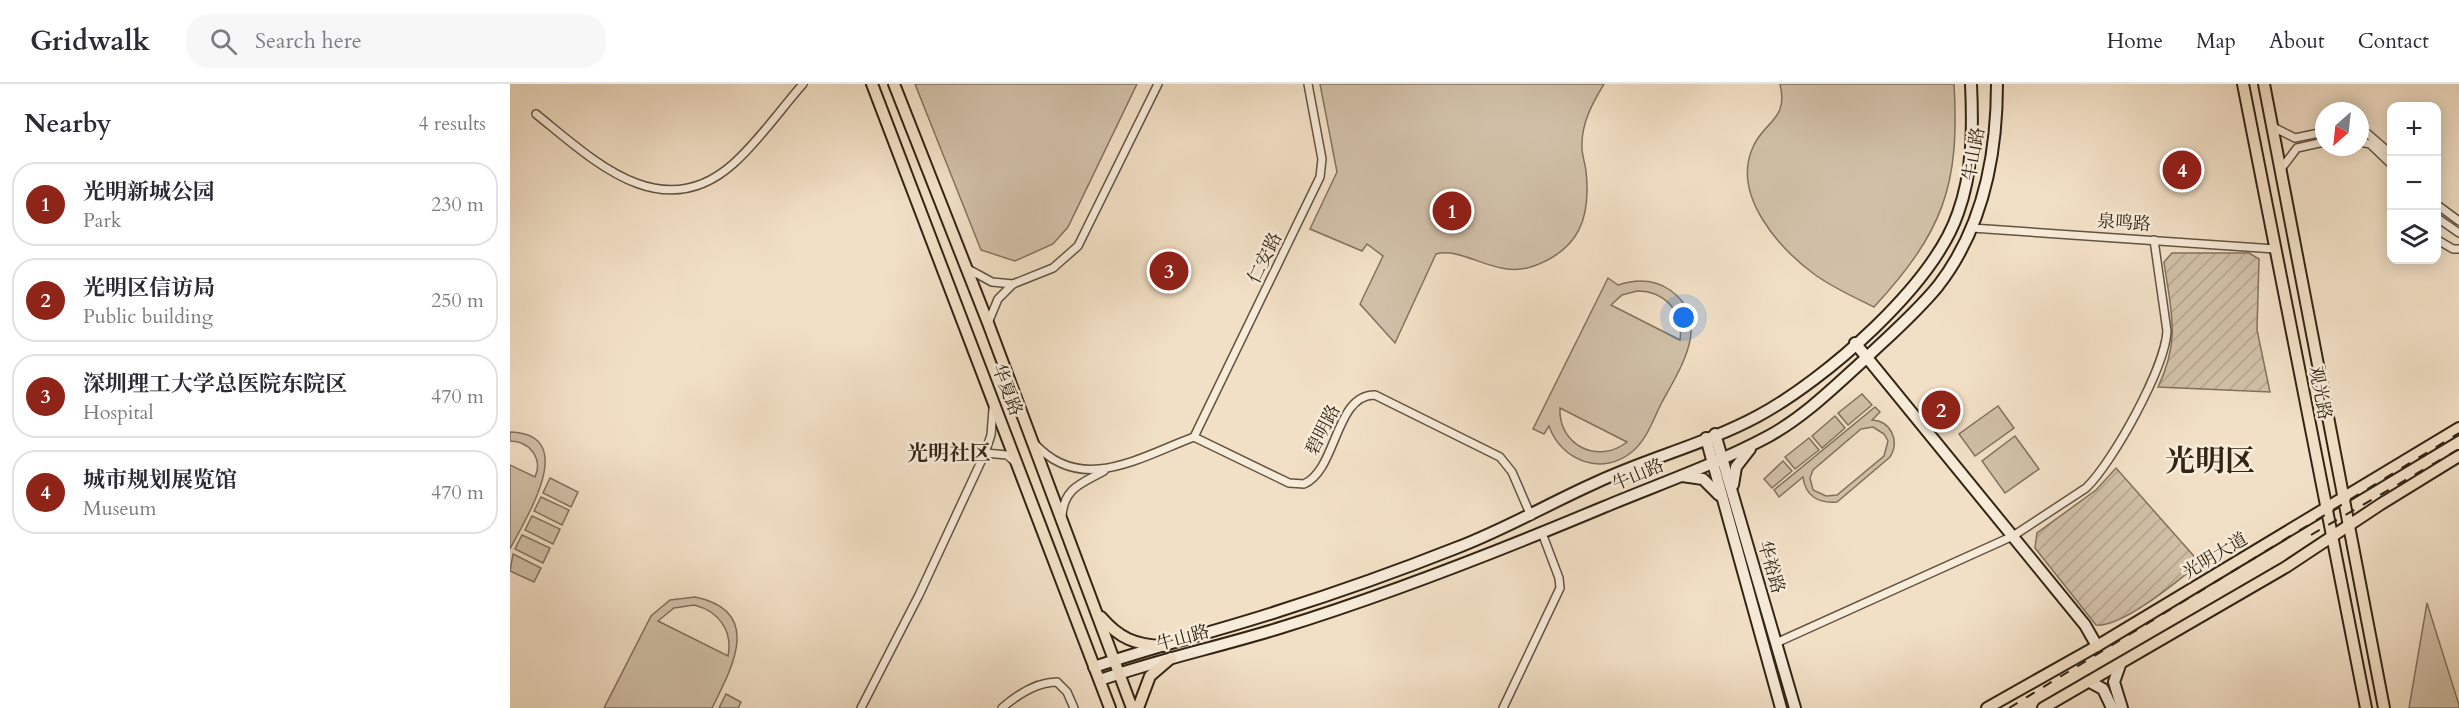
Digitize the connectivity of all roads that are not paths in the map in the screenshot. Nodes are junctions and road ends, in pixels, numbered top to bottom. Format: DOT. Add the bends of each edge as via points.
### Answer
graph roads {
  1 [pos="802,84"];
  2 [pos="872,84"];
  3 [pos="894,84"];
  4 [pos="1158,84"];
  5 [pos="1308,84"];
  6 [pos="1971,84"];
  7 [pos="1997,84"];
  8 [pos="2242,84"];
  9 [pos="2264,84"];
  10 [pos="536,114"];
  11 [pos="2273,127"];
  12 [pos="2315,134"];
  13 [pos="2369,135"];
  14 [pos="2315,144"];
  15 [pos="2369,144"];
  16 [pos="2387,151"];
  17 [pos="2387,161"];
  18 [pos="2281,169"];
  19 [pos="2441,208"];
  20 [pos="2441,220"];
  21 [pos="2459,221"];
  22 [pos="1972,228"];
  23 [pos="2459,233"];
  24 [pos="2154,240"];
  25 [pos="2441,242"];
  26 [pos="2275,249"];
  27 [pos="2459,249"];
  28 [pos="966,268"];
  29 [pos="1013,284"];
  30 [pos="988,323"];
  31 [pos="1856,343"];
  32 [pos="1867,357"];
  33 [pos="993,401"];
  34 [pos="2459,428"];
  35 [pos="1711,436"];
  36 [pos="1194,437"];
  37 [pos="1032,440"];
  38 [pos="1761,440"];
  39 [pos="985,453"];
  40 [pos="2459,456"];
  41 [pos="1718,459"];
  42 [pos="1017,464"];
  43 [pos="1109,468"];
  44 [pos="1673,478"];
  45 [pos="2344,497"];
  46 [pos="1734,500"];
  47 [pos="1723,504"];
  48 [pos="2326,508"];
  49 [pos="1531,516"];
  50 [pos="1061,520"];
  51 [pos="2349,525"];
  52 [pos="1542,533"];
  53 [pos="2013,536"];
  54 [pos="2332,537"];
  55 [pos="1095,611"];
  56 [pos="1776,643"];
  57 [pos="1163,646"];
  58 [pos="2097,646"];
  59 [pos="1171,658"];
  60 [pos="1113,660"];
  61 [pos="2120,665"];
  62 [pos="1094,667"];
  63 [pos="1118,674"];
  64 [pos="1100,680"];
  65 [pos="2090,682"];
  66 [pos="861,708"];
  67 [pos="1002,708"];
  68 [pos="1074,708"];
  69 [pos="1110,708"];
  70 [pos="1132,708"];
  71 [pos="1138,708"];
  72 [pos="1503,708"];
  73 [pos="1781,708"];
  74 [pos="1795,708"];
  75 [pos="1987,708"];
  76 [pos="2043,708"];
  77 [pos="2112,708"];
  78 [pos="2122,708"];
  79 [pos="2366,708"];
  80 [pos="2384,708"];
  1 -- 10 [label="street" via="734,163 700,184 674,189 643,187 627,181 592,159"];
  2 -- 33 [label="main road, 华夏路"];
  3 -- 28 [label="main road, 华夏路"];
  4 -- 29 [label="street" via="1078,246 1061,264"];
  5 -- 36 [label="street, 仁安路" via="1322,159 1320,177"];
  6 -- 31 [label="street, 牛山路" via="1973,123 1959,213 1947,239 1898,304"];
  7 -- 22 [label="street, 牛山路" via="1993,154"];
  8 -- 26 [label="main road, 观光路"];
  9 -- 11 [label="main road, 观光路"];
  11 -- 12 [label="street" via="2295,138"];
  11 -- 18 [label="main road, 观光路"];
  13 -- 16 [label="street"];
  14 -- 18 [label="street" via="2297,148"];
  15 -- 17 [label="street"];
  18 -- 45 [label="main road, 观光路"];
  19 -- 21 [label="street"];
  20 -- 23 [label="street"];
  22 -- 24 [label="street, 泉鸣路"];
  22 -- 32 [label="street, 牛山路" via="1937,287"];
  24 -- 26 [label="street, 泉鸣路"];
  24 -- 53 [label="street" via="2167,331 2161,360 2096,478"];
  25 -- 27 [label="street"];
  26 -- 48 [label="main road, 观光路"];
  28 -- 29 [label="street" via="992,282"];
  28 -- 30 [label="main road, 华夏路"];
  29 -- 30 [label="street" via="994,306"];
  30 -- 37 [label="main road, 华夏路"];
  31 -- 32 [label="street"];
  31 -- 35 [label="street, 牛山路" via="1775,406"];
  32 -- 38 [label="street, 牛山路" via="1802,414"];
  32 -- 53 [label="street"];
  33 -- 39 [label="street" via="991,435"];
  33 -- 42 [label="main road, 华夏路"];
  34 -- 45 [label="main road, 光明大道"];
  35 -- 41 [label="street, 华裕路"];
  35 -- 49 [label="street, 牛山路" via="1595,483"];
  36 -- 43 [label="street"];
  36 -- 49 [label="street, 碧明路" via="1282,480 1304,484 1319,471 1355,401 1375,395 1500,457 1512,472"];
  37 -- 43 [label="street" via="1061,465 1081,470"];
  37 -- 50 [label="main road, 华夏路"];
  38 -- 41 [label="street, 牛山路"];
  38 -- 46 [label="street" via="1736,467"];
  39 -- 42 [label="street" via="1007,455"];
  39 -- 66 [label="street"];
  40 -- 51 [label="main road"];
  41 -- 44 [label="street, 牛山路"];
  41 -- 46 [label="street, 华裕路"];
  41 -- 47 [label="street, 华裕路"];
  42 -- 62 [label="main road, 华夏路"];
  43 -- 50 [label="street" via="1070,490"];
  44 -- 47 [label="street" via="1703,479 1715,489"];
  44 -- 52 [label="street, 牛山路"];
  45 -- 48 [label="main road, 光明大道"];
  45 -- 51 [label="main road, 观光路"];
  46 -- 56 [label="street, 华裕路"];
  47 -- 73 [label="street, 华裕路"];
  48 -- 54 [label="main road, 观光路"];
  48 -- 58 [label="main road, 光明大道"];
  49 -- 57 [label="street, 牛山路" via="1414,564 1280,611"];
  50 -- 55 [label="main road, 华夏路"];
  51 -- 54 [label="main road"];
  51 -- 80 [label="main road"];
  52 -- 59 [label="street, 牛山路" via="1345,607"];
  52 -- 72 [label="street" via="1560,588"];
  53 -- 56 [label="street"];
  53 -- 58 [label="street" via="2085,625"];
  54 -- 61 [label="main road"];
  54 -- 79 [label="main road, 观光路"];
  55 -- 57 [label="main road" via="1125,639"];
  55 -- 60 [label="main road, 华夏路"];
  56 -- 74 [label="street, 华裕路"];
  57 -- 60 [label="street, 牛山路"];
  58 -- 75 [label="main road, 光明大道"];
  59 -- 63 [label="street, 牛山路"];
  59 -- 71 [label="main road" via="1150,676"];
  60 -- 62 [label="street, 牛山路"];
  60 -- 63 [label="main road, 华夏路"];
  61 -- 65 [label="main road"];
  61 -- 78 [label="street" via="2114,682"];
  62 -- 64 [label="main road, 华夏路"];
  63 -- 64 [label="street, 牛山路"];
  63 -- 70 [label="main road, 华夏路"];
  64 -- 69 [label="main road, 华夏路"];
  65 -- 76 [label="main road"];
  65 -- 77 [label="street" via="2103,689"];
  67 -- 68 [label="street" via="1034,687 1057,682"];
}
